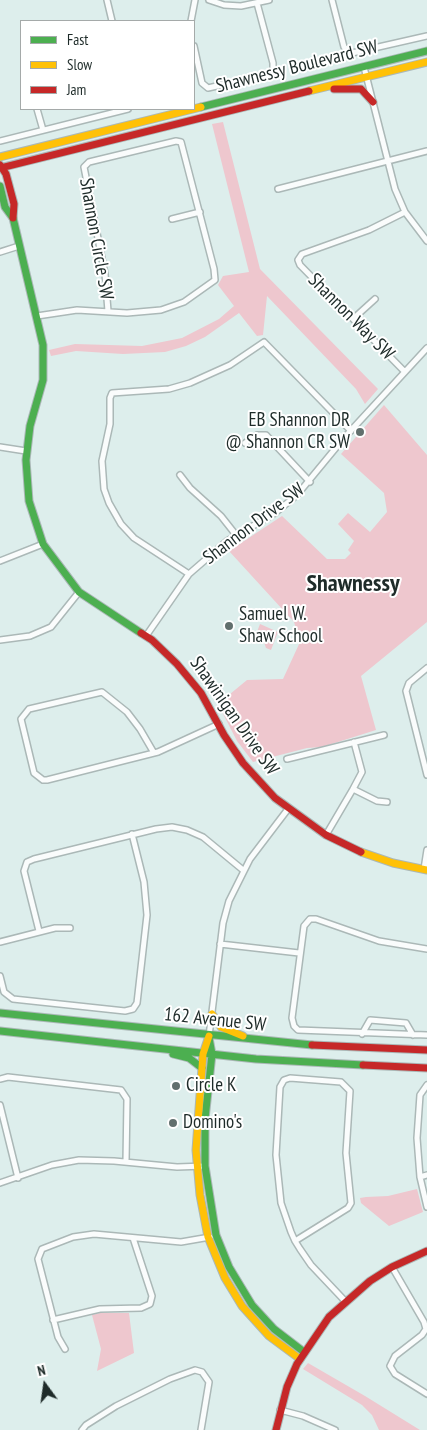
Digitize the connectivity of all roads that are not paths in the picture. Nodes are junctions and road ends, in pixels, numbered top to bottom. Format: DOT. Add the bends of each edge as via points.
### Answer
graph roads {
  1 [pos="107,0"];
  2 [pos="195,0"];
  3 [pos="209,0"];
  4 [pos="269,0"];
  5 [pos="332,0"];
  6 [pos="257,3"];
  7 [pos="112,20"];
  8 [pos="190,20"];
  9 [pos="427,36"];
  10 [pos="195,51"];
  11 [pos="427,51"];
  12 [pos="427,62"];
  13 [pos="364,67"];
  14 [pos="367,77"];
  15 [pos="304,92"];
  16 [pos="373,102"];
  17 [pos="195,109"];
  18 [pos="37,110"];
  19 [pos="124,110"];
  20 [pos="190,110"];
  21 [pos="43,130"];
  22 [pos="0,141"];
  23 [pos="427,151"];
  24 [pos="0,157"];
  25 [pos="388,161"];
  26 [pos="0,167"];
  27 [pos="278,188"];
  28 [pos="0,189"];
  29 [pos="200,212"];
  30 [pos="405,212"];
  31 [pos="12,218"];
  32 [pos="172,219"];
  33 [pos="427,241"];
  34 [pos="19,246"];
  35 [pos="0,252"];
  36 [pos="375,298"];
  37 [pos="108,311"];
  38 [pos="37,316"];
  39 [pos="354,318"];
  40 [pos="427,348"];
  41 [pos="405,372"];
  42 [pos="351,431"];
  43 [pos="245,444"];
  44 [pos="0,447"];
  45 [pos="26,451"];
  46 [pos="180,475"];
  47 [pos="310,482"];
  48 [pos="236,536"];
  49 [pos="43,544"];
  50 [pos="0,561"];
  51 [pos="189,574"];
  52 [pos="79,592"];
  53 [pos="146,636"];
  54 [pos="0,640"];
  55 [pos="427,668"];
  56 [pos="219,724"];
  57 [pos="384,735"];
  58 [pos="354,742"];
  59 [pos="154,753"];
  60 [pos="287,758"];
  61 [pos="426,764"];
  62 [pos="427,775"];
  63 [pos="353,789"];
  64 [pos="387,802"];
  65 [pos="288,810"];
  66 [pos="132,834"];
  67 [pos="326,835"];
  68 [pos="427,850"];
  69 [pos="426,869"];
  70 [pos="243,870"];
  71 [pos="70,928"];
  72 [pos="39,931"];
  73 [pos="0,942"];
  74 [pos="220,944"];
  75 [pos="427,949"];
  76 [pos="299,953"];
  77 [pos="0,976"];
  78 [pos="0,1013"];
  79 [pos="212,1014"];
  80 [pos="0,1031"];
  81 [pos="362,1034"];
  82 [pos="413,1035"];
  83 [pos="209,1036"];
  84 [pos="427,1036"];
  85 [pos="256,1040"];
  86 [pos="156,1048"];
  87 [pos="427,1050"];
  88 [pos="203,1054"];
  89 [pos="212,1054"];
  90 [pos="202,1068"];
  91 [pos="427,1068"];
  92 [pos="0,1079"];
  93 [pos="427,1085"];
  94 [pos="0,1105"];
  95 [pos="126,1162"];
  96 [pos="197,1166"];
  97 [pos="205,1166"];
  98 [pos="427,1175"];
  99 [pos="420,1177"];
  100 [pos="18,1178"];
  101 [pos="0,1182"];
  102 [pos="427,1207"];
  103 [pos="216,1235"];
  104 [pos="133,1238"];
  105 [pos="208,1238"];
  106 [pos="295,1241"];
  107 [pos="427,1251"];
  108 [pos="392,1267"];
  109 [pos="345,1301"];
  110 [pos="53,1320"];
  111 [pos="65,1349"];
  112 [pos="304,1352"];
  113 [pos="300,1359"];
  114 [pos="427,1394"];
  115 [pos="279,1410"];
  116 [pos="82,1430"];
  117 [pos="201,1430"];
  118 [pos="276,1430"];
  119 [pos="335,1430"];
  1 -- 7 [label="street"];
  2 -- 8 [label="street"];
  3 -- 6 [label="street" via="232,6"];
  4 -- 6 [label="street"];
  5 -- 9 [label="street" via="344,47 352,53"];
  6 -- 10 [label="street" via="273,63 270,74 208,88 202,83"];
  11 -- 13 [label="main road, Shawnessy Boulevard SW"];
  12 -- 14 [label="main road, Shawnessy Boulevard SW"];
  13 -- 14 [label="street"];
  13 -- 17 [label="main road, Shawnessy Boulevard SW"];
  14 -- 15 [label="main road, Shawnessy Boulevard SW"];
  14 -- 16 [label="street"];
  15 -- 16 [label="main road" via="361,89"];
  15 -- 26 [label="main road, Shawnessy Boulevard SW"];
  16 -- 25 [label="street"];
  18 -- 21 [label="street"];
  19 -- 21 [label="street"];
  20 -- 24 [label="main road, Shawnessy Boulevard SW"];
  21 -- 22 [label="street"];
  23 -- 25 [label="street"];
  25 -- 27 [label="street"];
  25 -- 30 [label="street"];
  26 -- 31 [label="main road, Shawinigan Drive SW" via="6,174 14,204"];
  28 -- 31 [label="main road, Shawinigan Drive SW"];
  29 -- 32 [label="street"];
  29 -- 37 [label="street, Shannon Circle SW" via="214,280 175,306 139,313"];
  29 -- 37 [label="street, Shannon Circle SW" via="181,142 85,165 105,274"];
  30 -- 33 [label="street"];
  30 -- 39 [label="street, Shannon Way SW" via="299,258 300,265"];
  31 -- 34 [label="main road, Shawinigan Drive SW"];
  34 -- 35 [label="street"];
  34 -- 38 [label="main road, Shawinigan Drive SW"];
  36 -- 39 [label="street"];
  37 -- 38 [label="street, Shannon Circle SW" via="77,310"];
  38 -- 45 [label="main road, Shawinigan Drive SW" via="44,371"];
  39 -- 41 [label="street, Shannon Way SW"];
  40 -- 41 [label="street, Shannon Drive SW"];
  41 -- 42 [label="street, Shannon Drive SW"];
  42 -- 47 [label="street, Shannon Drive SW"];
  42 -- 51 [label="street" via="266,342 230,365 184,385 169,389 112,392 102,468 104,489 111,508 120,524 134,538"];
  43 -- 47 [label="street" via="256,435 266,435"];
  44 -- 45 [label="street"];
  45 -- 49 [label="main road, Shawinigan Drive SW" via="29,501"];
  46 -- 48 [label="street"];
  47 -- 48 [label="street, Shannon Drive SW" via="275,513"];
  48 -- 51 [label="street, Shannon Drive SW" via="217,548"];
  49 -- 50 [label="street"];
  49 -- 52 [label="main road, Shawinigan Drive SW"];
  51 -- 53 [label="street, Shannon Drive SW"];
  52 -- 53 [label="main road, Shawinigan Drive SW"];
  52 -- 54 [label="street" via="50,627 30,636"];
  53 -- 56 [label="main road, Shawinigan Drive SW" via="191,679"];
  55 -- 61 [label="street" via="409,683 406,691"];
  56 -- 59 [label="street"];
  56 -- 65 [label="main road, Shawinigan Drive SW" via="252,774"];
  57 -- 58 [label="street"];
  58 -- 60 [label="street"];
  58 -- 63 [label="street" via="362,772"];
  59 -- 59 [label="street" via="43,780 34,773 21,718 28,709 102,692 127,712"];
  61 -- 62 [label="street"];
  63 -- 64 [label="street"];
  63 -- 67 [label="street"];
  65 -- 67 [label="main road, Shawinigan Drive SW"];
  65 -- 70 [label="street"];
  66 -- 70 [label="street" via="162,828 187,830 209,841"];
  66 -- 72 [label="street" via="27,862 24,871"];
  66 -- 77 [label="street" via="144,882 147,915 137,1003 133,1009 125,1011 12,999 4,992"];
  67 -- 69 [label="main road, Shawinigan Drive SW" via="369,855"];
  68 -- 69 [label="street"];
  70 -- 74 [label="street" via="228,906"];
  71 -- 72 [label="street"];
  72 -- 73 [label="street"];
  74 -- 76 [label="street"];
  74 -- 79 [label="street"];
  75 -- 76 [label="street" via="365,937 314,918 304,924"];
  76 -- 81 [label="street" via="292,1018 294,1026 298,1030"];
  78 -- 83 [label="main road, 162 Avenue SW"];
  79 -- 83 [label="street"];
  79 -- 85 [label="main road" via="226,1031"];
  80 -- 86 [label="main road, 162 Avenue SW"];
  81 -- 82 [label="street"];
  81 -- 82 [label="street" via="370,1020 406,1023"];
  82 -- 84 [label="street"];
  83 -- 85 [label="main road, 162 Avenue SW"];
  83 -- 88 [label="main road"];
  83 -- 89 [label="main road"];
  85 -- 87 [label="main road, 162 Avenue SW"];
  86 -- 88 [label="main road, 162 Avenue SW"];
  86 -- 90 [label="main road" via="189,1058"];
  88 -- 89 [label="main road, 162 Avenue SW"];
  88 -- 90 [label="main road"];
  89 -- 91 [label="main road, 162 Avenue SW" via="351,1066"];
  89 -- 97 [label="main road" via="205,1119"];
  90 -- 96 [label="main road"];
  92 -- 95 [label="street" via="8,1077 121,1090 127,1099"];
  93 -- 99 [label="street" via="420,1094 417,1154"];
  94 -- 100 [label="street"];
  95 -- 96 [label="street"];
  95 -- 100 [label="street" via="64,1163"];
  96 -- 97 [label="street"];
  96 -- 105 [label="main road"];
  97 -- 103 [label="main road"];
  98 -- 99 [label="street"];
  99 -- 102 [label="street"];
  100 -- 101 [label="street"];
  103 -- 105 [label="street"];
  103 -- 112 [label="main road" via="228,1267 252,1305 274,1329"];
  104 -- 105 [label="street" via="181,1242"];
  104 -- 110 [label="street" via="82,1235 42,1249 38,1259"];
  104 -- 110 [label="street" via="152,1296 150,1304 141,1308 100,1309"];
  105 -- 113 [label="main road" via="225,1278 242,1306 270,1336"];
  106 -- 106 [label="street" via="279,1189 276,1140 280,1086 290,1078 341,1082 350,1091 346,1153 351,1203"];
  106 -- 109 [label="street" via="311,1265"];
  107 -- 108 [label="main road"];
  108 -- 109 [label="main road"];
  108 -- 114 [label="street" via="426,1329 395,1356 390,1366 395,1374"];
  109 -- 112 [label="main road"];
  110 -- 111 [label="street"];
  112 -- 113 [label="main road"];
  113 -- 115 [label="main road"];
  115 -- 118 [label="main road"];
  115 -- 119 [label="street"];
  116 -- 117 [label="street" via="116,1406 195,1370 202,1372 209,1382"];
}
